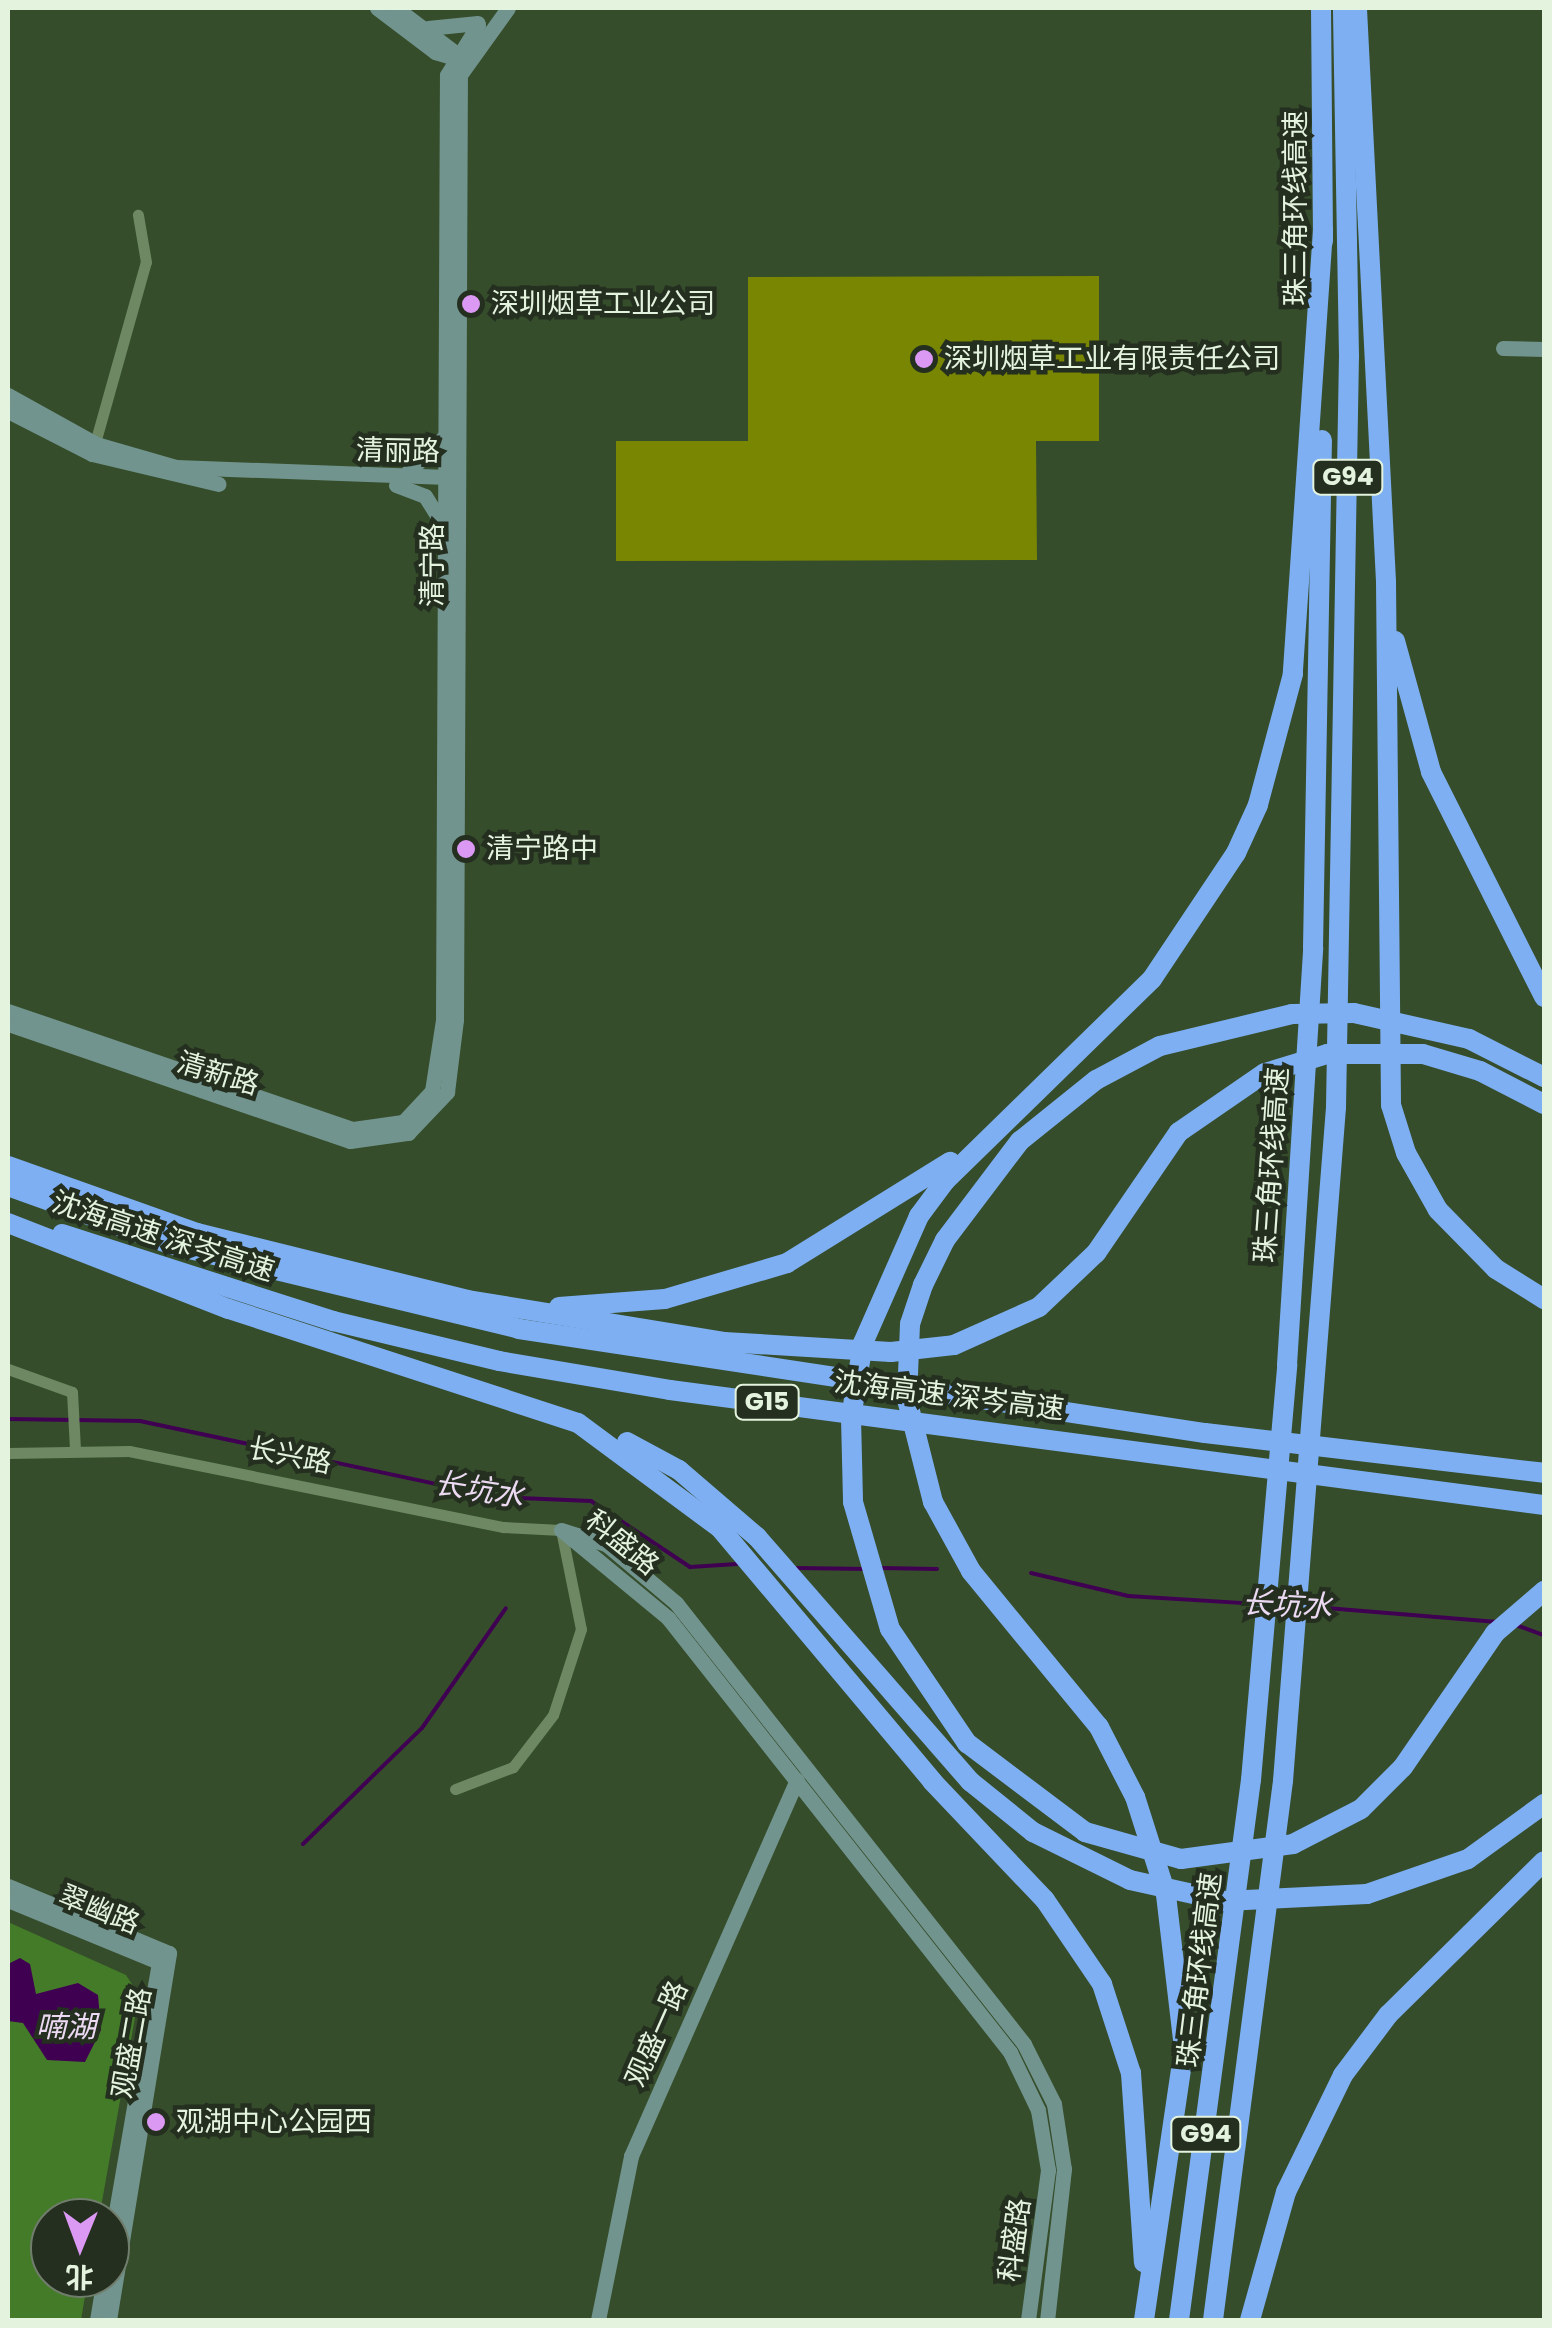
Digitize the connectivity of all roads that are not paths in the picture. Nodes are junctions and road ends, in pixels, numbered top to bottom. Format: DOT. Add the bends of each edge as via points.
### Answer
graph roads {
  1 [pos="377,8"];
  2 [pos="396,8"];
  3 [pos="494,8"];
  4 [pos="508,8"];
  5 [pos="1320,8"];
  6 [pos="1344,8"];
  7 [pos="1356,8"];
  8 [pos="482,21"];
  9 [pos="419,32"];
  10 [pos="458,57"];
  11 [pos="448,95"];
  12 [pos="138,215"];
  13 [pos="1323,230"];
  14 [pos="1502,348"];
  15 [pos="1544,349"];
  16 [pos="8,395"];
  17 [pos="8,411"];
  18 [pos="446,428"];
  19 [pos="94,449"];
  20 [pos="396,479"];
  21 [pos="450,479"];
  22 [pos="446,534"];
  23 [pos="1386,582"];
  24 [pos="1544,996"];
  25 [pos="8,1011"];
  26 [pos="8,1024"];
  27 [pos="1544,1077"];
  28 [pos="1544,1104"];
  29 [pos="416,1121"];
  30 [pos="1000,1126"];
  31 [pos="8,1166"];
  32 [pos="8,1186"];
  33 [pos="8,1220"];
  34 [pos="1544,1299"];
  35 [pos="468,1300"];
  36 [pos="8,1369"];
  37 [pos="578,1423"];
  38 [pos="74,1448"];
  39 [pos="8,1453"];
  40 [pos="1544,1474"];
  41 [pos="1544,1505"];
  42 [pos="561,1530"];
  43 [pos="1544,1590"];
  44 [pos="796,1780"];
  45 [pos="455,1789"];
  46 [pos="1544,1804"];
  47 [pos="1544,1861"];
  48 [pos="8,1886"];
  49 [pos="8,1900"];
  50 [pos="166,1961"];
  51 [pos="119,2198"];
  52 [pos="110,2320"];
  53 [pos="598,2320"];
  54 [pos="1028,2320"];
  55 [pos="1047,2320"];
  56 [pos="1143,2320"];
  57 [pos="1178,2320"];
  58 [pos="1213,2320"];
  59 [pos="1250,2320"];
  1 -- 9 [label="street"];
  2 -- 9 [label="street"];
  3 -- 8 [label="street"];
  4 -- 10 [label="street"];
  5 -- 13 [label="highway, 珠三角环线高速 / G94"];
  6 -- 58 [label="highway, 珠三角环线高速 / G94" via="1343,946 1336,1106 1283,1781"];
  7 -- 23 [label="highway"];
  8 -- 9 [label="street"];
  8 -- 10 [label="street"];
  9 -- 10 [label="street"];
  9 -- 11 [label="street"];
  10 -- 11 [label="street, 清宁路"];
  10 -- 21 [label="street, 清宁路"];
  11 -- 18 [label="street, 清宁路"];
  12 -- 19 [label="street" via="146,262"];
  13 -- 30 [label="highway" via="1293,674 1258,805 1236,853 1152,979"];
  13 -- 57 [label="highway, 珠三角环线高速 / G94" via="1313,948 1287,1365 1252,1780"];
  14 -- 15 [label="street"];
  16 -- 19 [label="street, 清丽路"];
  17 -- 19 [label="street, 清丽路"];
  18 -- 20 [label="street" via="428,460"];
  18 -- 21 [label="street, 清宁路"];
  19 -- 20 [label="street, 清丽路" via="220,484"];
  20 -- 21 [label="street, 清丽路"];
  20 -- 22 [label="street" via="426,496"];
  21 -- 22 [label="street, 清宁路"];
  21 -- 29 [label="street, 清宁路" via="455,1055 447,1092"];
  22 -- 29 [label="street, 清宁路" via="442,1051"];
  23 -- 24 [label="highway" via="1400,671 1431,772"];
  23 -- 34 [label="highway" via="1391,1106 1415,1174 1438,1210 1496,1269"];
  25 -- 29 [label="street, 清新路" via="352,1129"];
  26 -- 29 [label="street, 清新路" via="350,1141 382,1142"];
  27 -- 56 [label="highway" via="1469,1039 1354,1013 1292,1014 1160,1046 1096,1080 1020,1140 945,1240 923,1285 906,1362 921,1472 971,1571 1086,1706 1144,1821 1179,1969 1182,2082"];
  28 -- 35 [label="highway" via="1480,1070 1423,1054 1327,1054 1265,1072 1179,1132 1096,1253 1060,1291 1012,1324 954,1345 891,1352 724,1342"];
  30 -- 35 [label="highway" via="846,1232 724,1285 584,1307"];
  30 -- 43 [label="highway" via="919,1216 874,1307 856,1380 850,1456 872,1586 935,1704 1004,1778 1086,1832 1181,1859 1293,1844 1361,1809 1403,1767 1495,1633"];
  31 -- 35 [label="highway" via="197,1233"];
  32 -- 40 [label="highway, 沈海高速 深岑高速 / G15" via="173,1245 519,1329 1205,1433"];
  33 -- 37 [label="highway" via="136,1276"];
  33 -- 41 [label="highway, 沈海高速 深岑高速 / G15" via="332,1321 499,1360 670,1390"];
  36 -- 38 [label="street" via="72,1392"];
  37 -- 46 [label="highway" via="679,1470 798,1581 970,1782 1033,1832 1130,1880 1241,1902 1367,1894 1468,1859"];
  37 -- 56 [label="highway" via="686,1496 743,1552 932,1780 1045,1900 1102,1984 1125,2044 1140,2142"];
  38 -- 39 [label="street, 长兴路"];
  38 -- 42 [label="street, 长兴路" via="130,1451 502,1527"];
  42 -- 44 [label="street, 科盛路" via="654,1603"];
  42 -- 45 [label="street" via="581,1629 553,1714 513,1767"];
  42 -- 55 [label="street, 科盛路" via="606,1544 676,1603 1024,2044 1054,2104 1064,2169"];
  44 -- 53 [label="street, 观盛一路" via="630,2156"];
  44 -- 54 [label="street, 科盛路" via="996,2029 1032,2095 1048,2170"];
  47 -- 59 [label="highway" via="1388,2015 1343,2074 1286,2192"];
  48 -- 50 [label="street, 翠幽路"];
  49 -- 50 [label="street, 翠幽路"];
  50 -- 51 [label="street, 观盛二路"];
  50 -- 52 [label="street, 观盛二路"];
}
